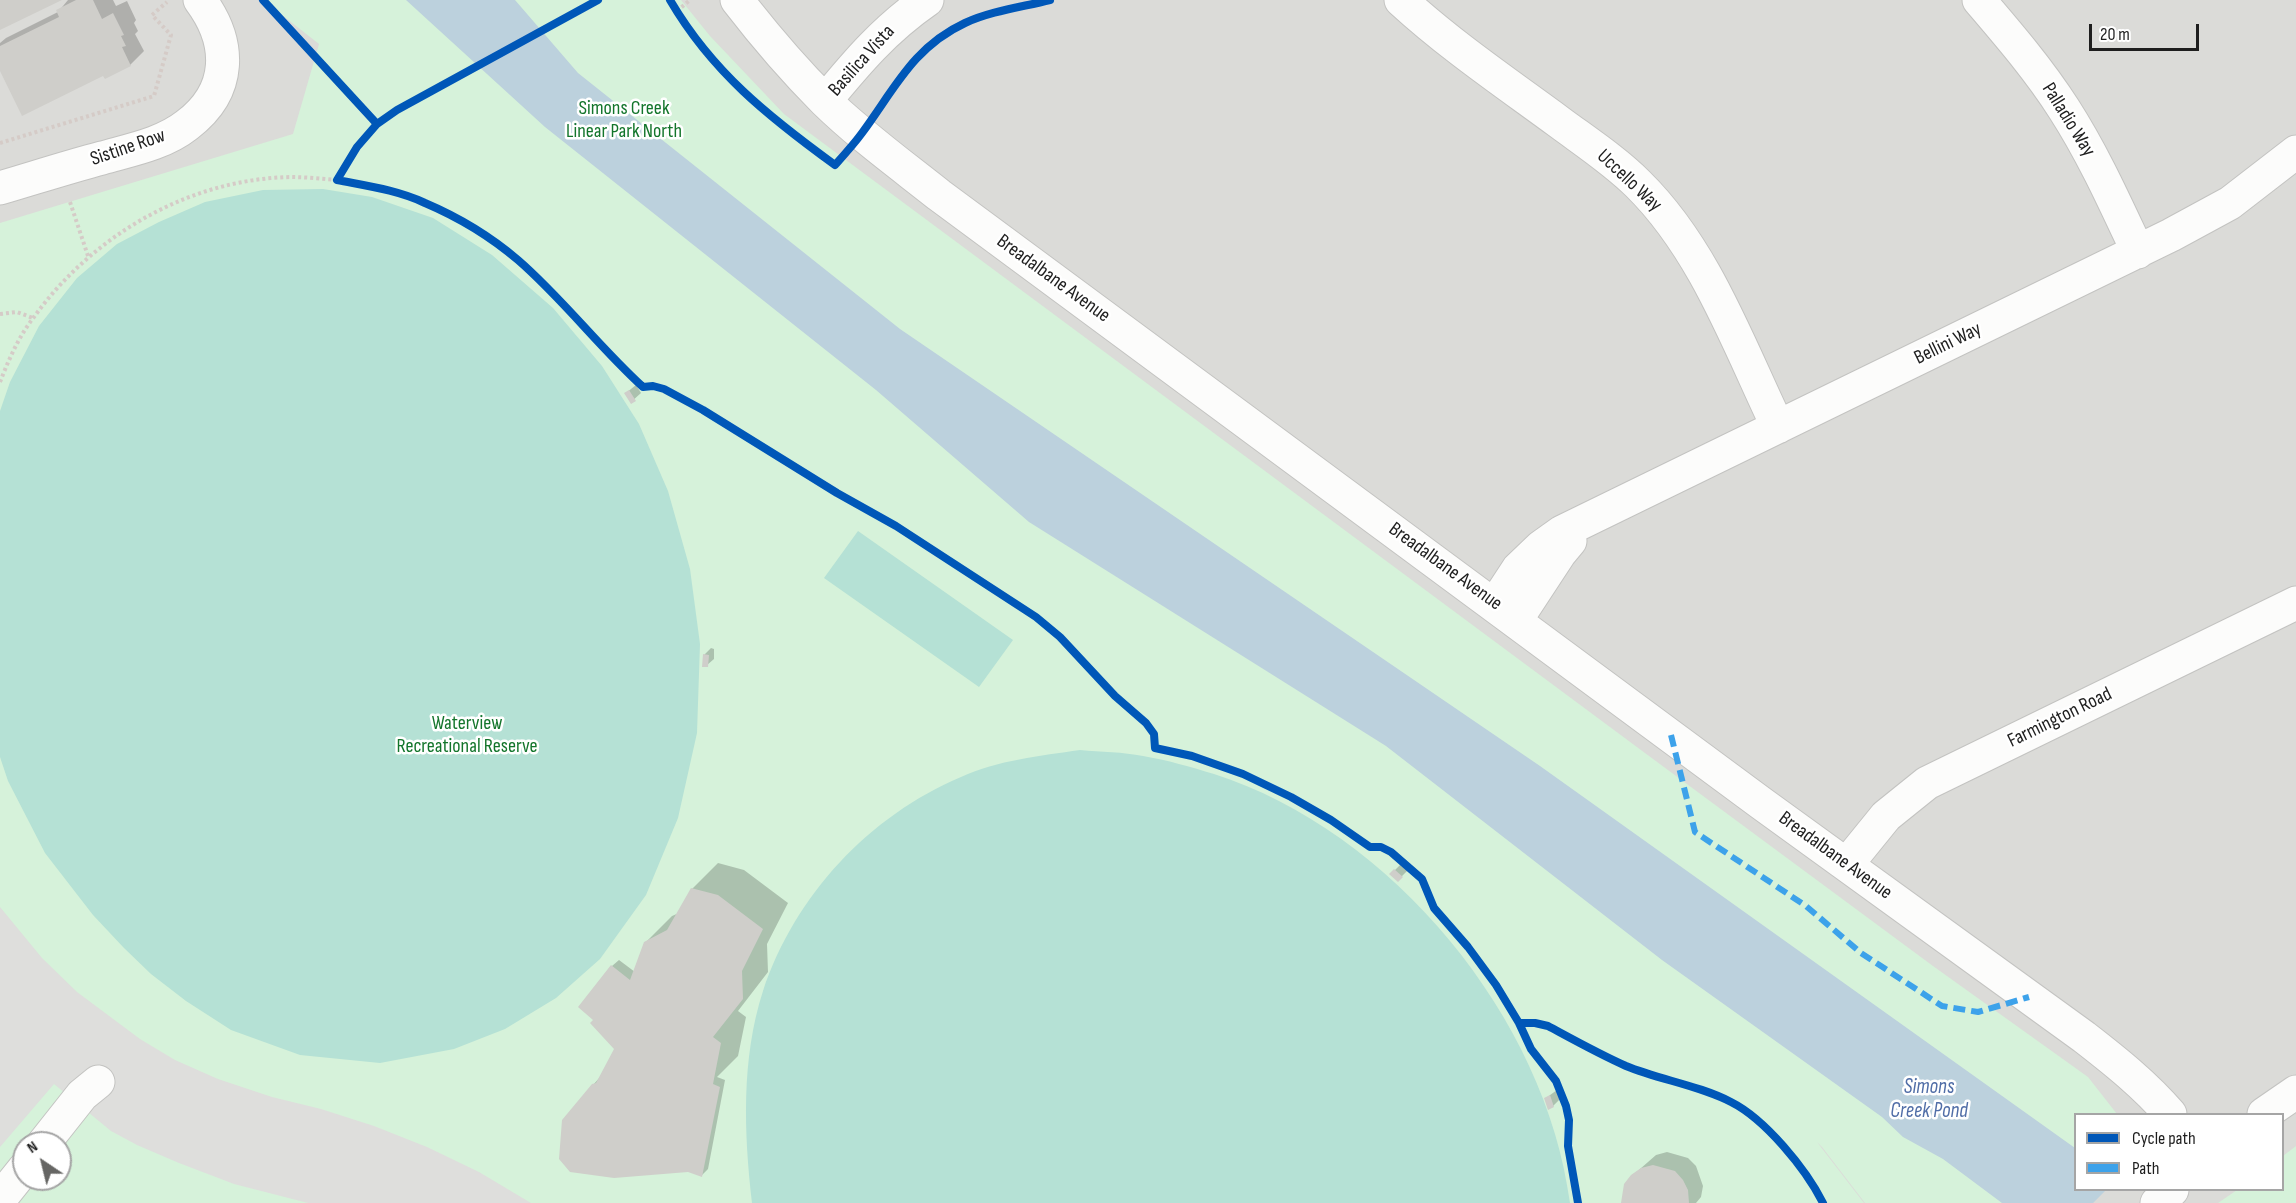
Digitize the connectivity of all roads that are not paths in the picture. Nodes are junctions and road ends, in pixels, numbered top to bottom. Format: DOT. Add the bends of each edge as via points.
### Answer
graph roads {
  1 [pos="200,0"];
  2 [pos="738,0"];
  3 [pos="927,0"];
  4 [pos="1401,0"];
  5 [pos="1979,0"];
  6 [pos="825,101"];
  7 [pos="2296,152"];
  8 [pos="0,188"];
  9 [pos="2138,252"];
  10 [pos="1778,427"];
  11 [pos="2296,603"];
  12 [pos="1505,612"];
  13 [pos="1847,864"];
  14 [pos="98,1082"];
  15 [pos="2296,1092"];
  16 [pos="2169,1113"];
  17 [pos="2265,1113"];
  18 [pos="54,1131"];
  19 [pos="12,1184"];
  20 [pos="0,1199"];
  1 -- 8 [label="street, Sistine Row" via="220,36 223,59 220,85 207,108 186,126 154,143"];
  2 -- 6 [label="street, Breadalbane Avenue"];
  3 -- 6 [label="street, Basilica Vista" via="872,45"];
  4 -- 10 [label="street, Uccello Way" via="1453,45 1638,184 1666,216 1707,277"];
  5 -- 9 [label="street, Palladio Way" via="2025,53 2064,109 2097,165"];
  6 -- 12 [label="street, Breadalbane Avenue" via="939,195"];
  7 -- 9 [label="street, Bellini Way" via="2230,203"];
  9 -- 10 [label="street, Bellini Way"];
  10 -- 12 [label="street, Bellini Way" via="1589,519"];
  11 -- 13 [label="street, Farmington Road" via="1927,783 1886,816"];
  12 -- 13 [label="street, Breadalbane Avenue"];
  13 -- 16 [label="street, Breadalbane Avenue" via="2084,1037 2126,1070"];
  14 -- 18 [label="street" via="82,1095"];
  15 -- 17 [label="street"];
  19 -- 20 [label="street"];
}
